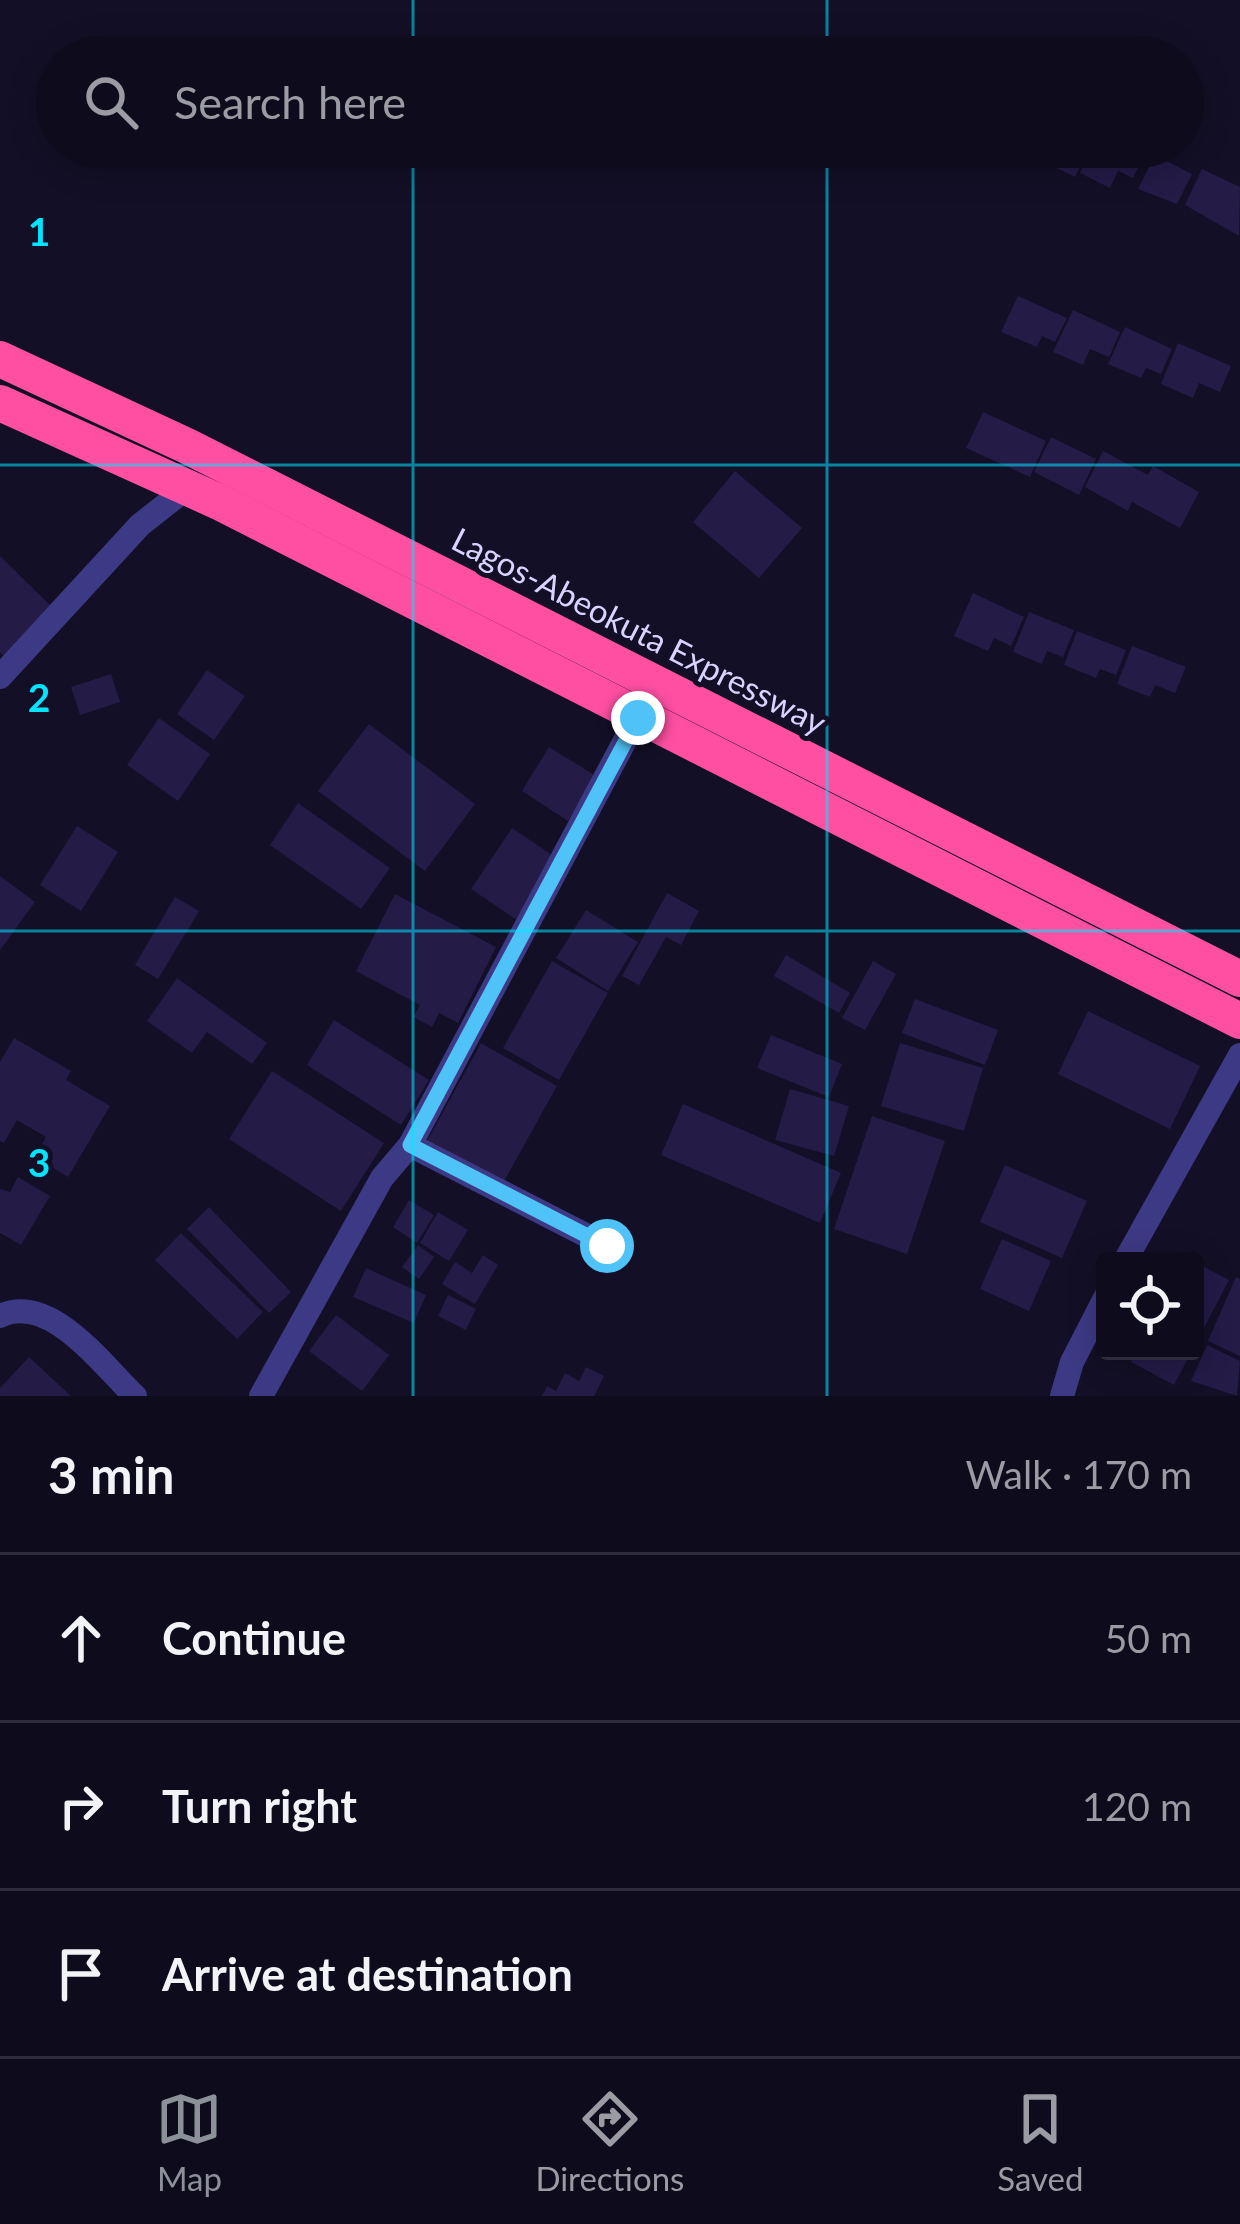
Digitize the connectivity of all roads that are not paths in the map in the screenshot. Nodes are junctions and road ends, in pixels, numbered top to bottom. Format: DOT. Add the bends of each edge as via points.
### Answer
graph roads {
  1 [pos="0,359"];
  2 [pos="0,403"];
  3 [pos="187,488"];
  4 [pos="0,677"];
  5 [pos="638,718"];
  6 [pos="1240,979"];
  7 [pos="1240,1021"];
  8 [pos="1240,1055"];
  9 [pos="410,1145"];
  10 [pos="607,1246"];
  11 [pos="1130,1252"];
  12 [pos="1096,1315"];
  13 [pos="0,1316"];
  14 [pos="135,1396"];
  15 [pos="260,1396"];
  16 [pos="1062,1396"];
  1 -- 6 [label="highway, Lagos-Abeokuta Expressway"];
  2 -- 3 [label="highway"];
  3 -- 4 [label="street" via="140,524"];
  3 -- 5 [label="highway"];
  5 -- 7 [label="highway"];
  5 -- 9 [label="street"];
  8 -- 11 [label="street"];
  9 -- 10 [label="street"];
  9 -- 15 [label="street" via="382,1178"];
  12 -- 16 [label="street"];
  13 -- 14 [label="street" via="26,1308 50,1317"];
}
